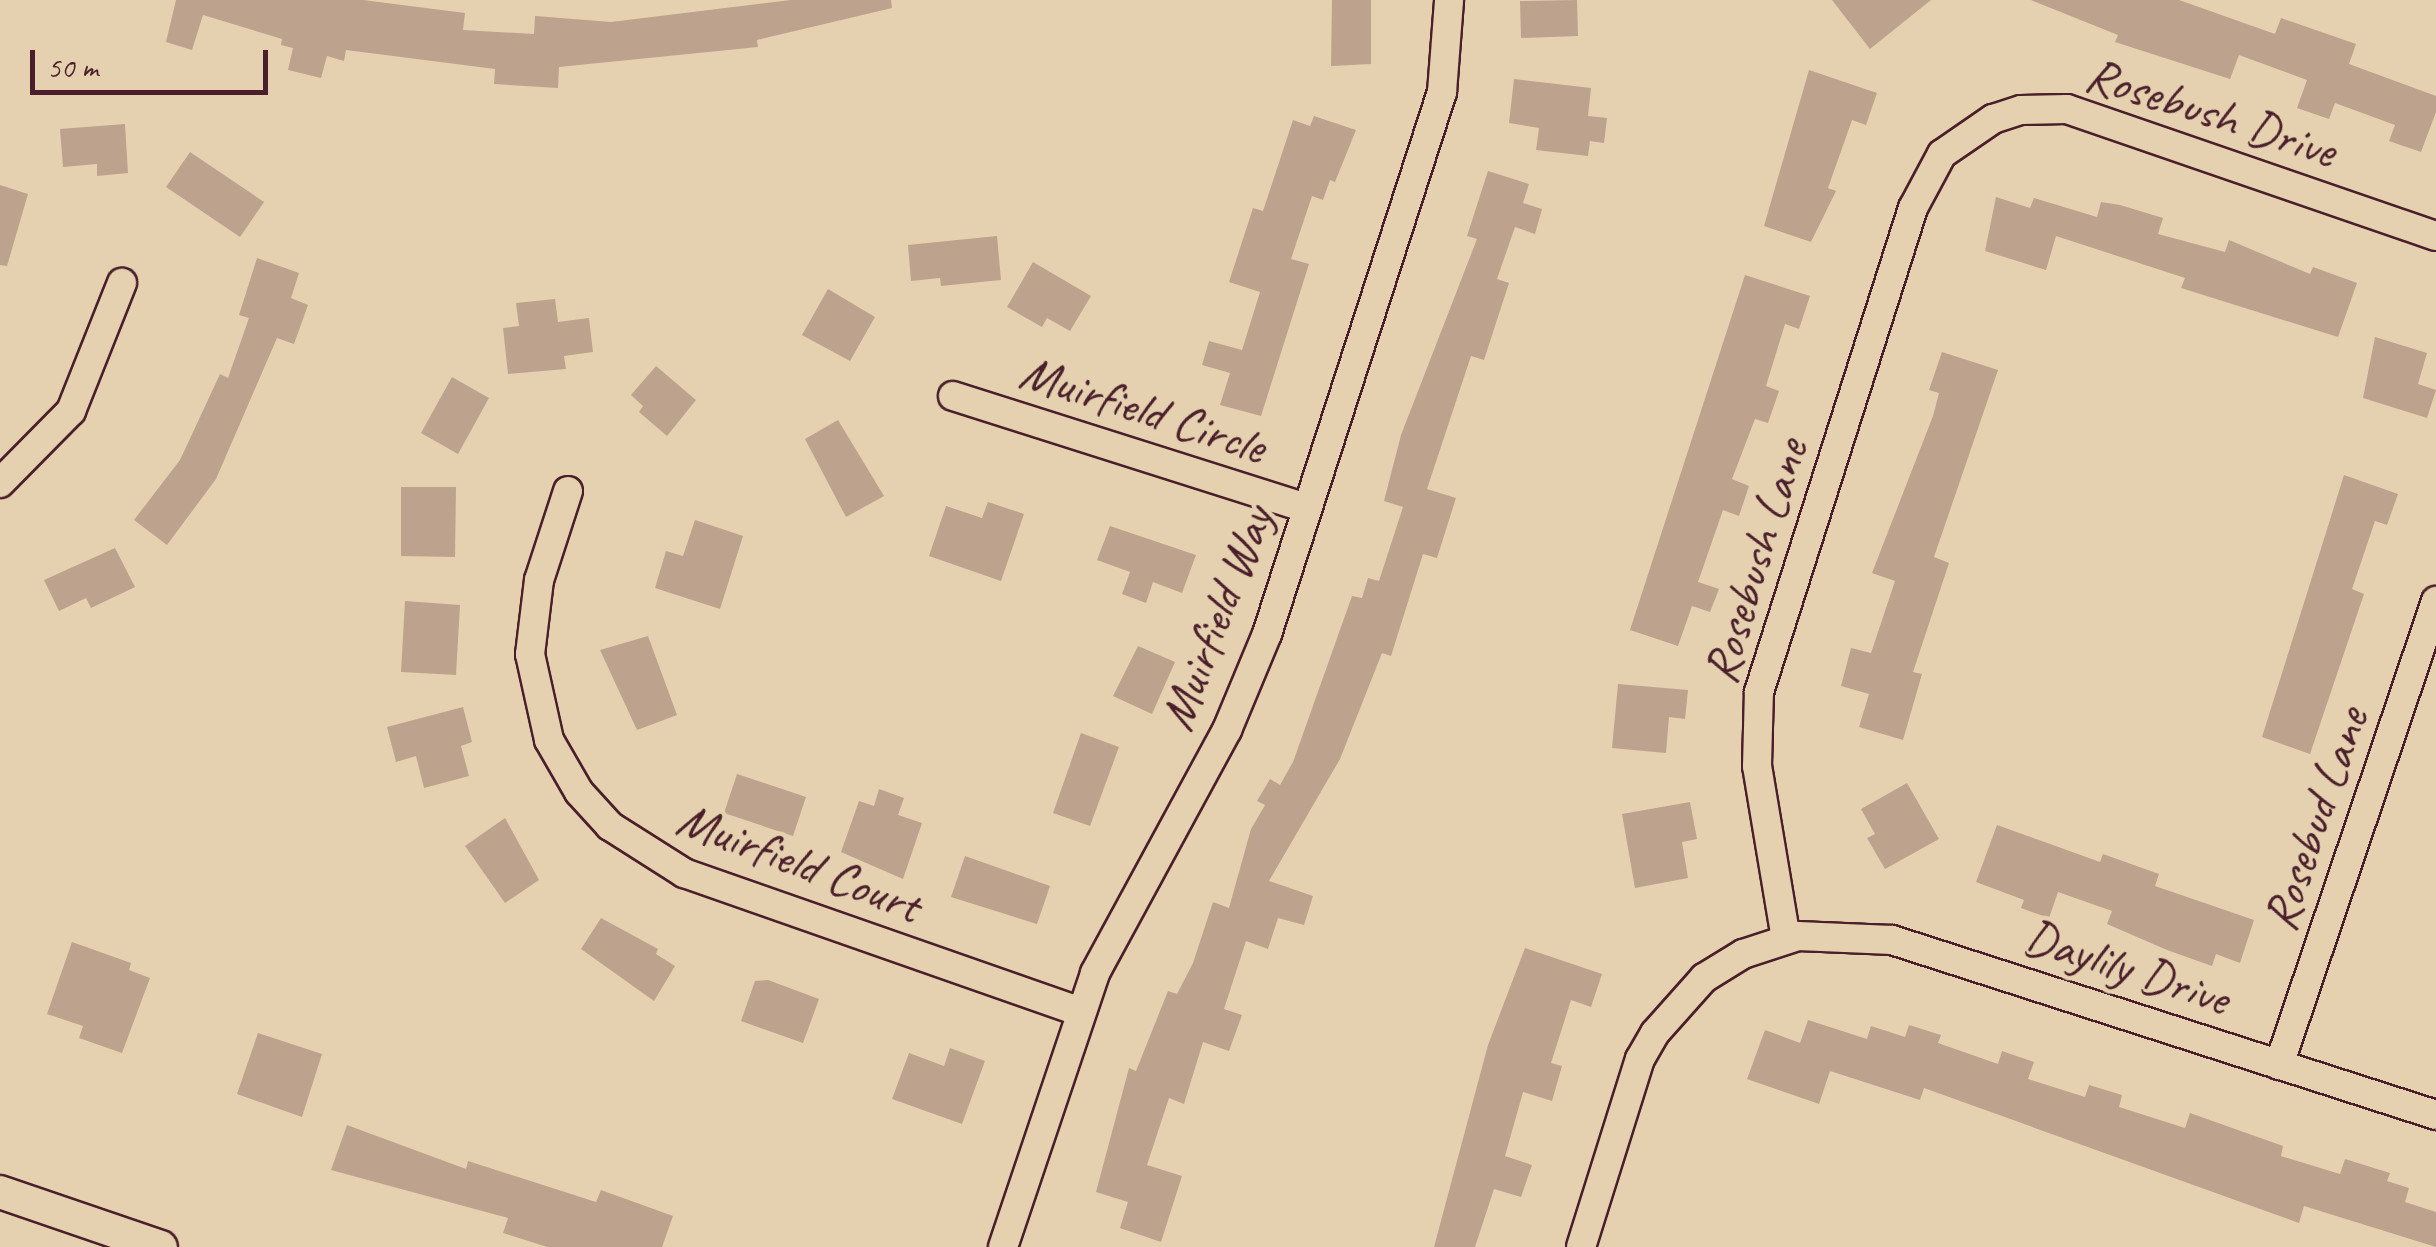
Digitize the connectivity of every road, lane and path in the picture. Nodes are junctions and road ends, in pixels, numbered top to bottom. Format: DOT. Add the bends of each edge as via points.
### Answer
graph roads {
  1 [pos="1449,0"];
  2 [pos="1960,140"];
  3 [pos="2436,236"];
  4 [pos="122,283"];
  5 [pos="953,396"];
  6 [pos="0,483"];
  7 [pos="568,491"];
  8 [pos="1307,508"];
  9 [pos="2436,601"];
  10 [pos="1786,939"];
  11 [pos="1080,1011"];
  12 [pos="2280,1065"];
  13 [pos="2436,1115"];
  14 [pos="0,1192"];
  15 [pos="161,1247"];
  16 [pos="1004,1247"];
  17 [pos="1581,1247"];
  1 -- 8 [label="street, Muirfield Way" via="1442,92"];
  2 -- 3 [label="street, Rosebush Drive" via="2021,110 2081,112"];
  2 -- 10 [label="street, Rosebush Lane" via="1933,167 1913,208 1758,692 1757,766"];
  4 -- 6 [label="street" via="71,411"];
  5 -- 8 [label="street, Muirfield Circle"];
  7 -- 11 [label="street, Muirfield Court" via="539,580 530,654 550,740 579,792 610,826 684,874"];
  8 -- 11 [label="street, Muirfield Way" via="1227,730 1123,917"];
  9 -- 12 [label="street, Rosebud Lane"];
  10 -- 12 [label="street, Daylily Drive" via="1834,933 1892,940"];
  10 -- 17 [label="street" via="1704,978 1654,1033 1625,1102"];
  11 -- 16 [label="street, Muirfield Way"];
  12 -- 13 [label="street, Daylily Drive"];
  14 -- 15 [label="street"];
}
